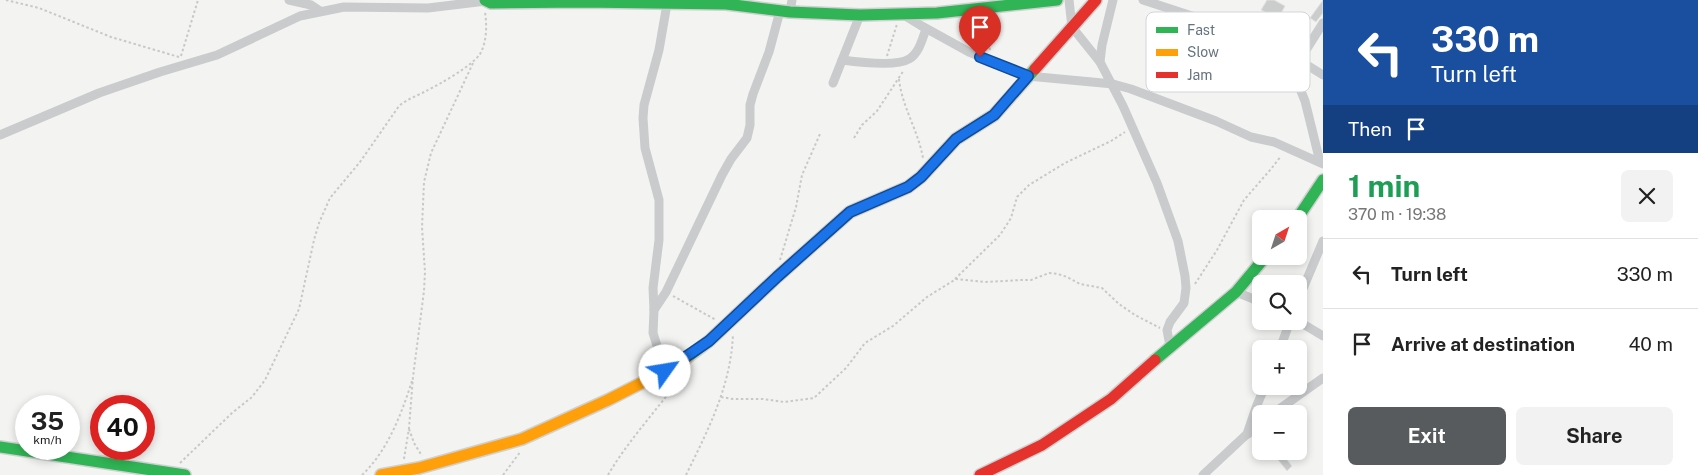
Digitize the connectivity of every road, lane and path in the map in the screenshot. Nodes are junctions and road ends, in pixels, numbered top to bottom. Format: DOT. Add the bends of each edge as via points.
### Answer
graph roads {
  1 [pos="6,0"];
  2 [pos="198,0"];
  3 [pos="289,0"];
  4 [pos="792,0"];
  5 [pos="1069,0"];
  6 [pos="1096,0"];
  7 [pos="1113,0"];
  8 [pos="1143,0"];
  9 [pos="485,1"];
  10 [pos="581,1"];
  11 [pos="1050,1"];
  12 [pos="669,2"];
  13 [pos="317,6"];
  14 [pos="979,10"];
  15 [pos="785,12"];
  16 [pos="1180,12"];
  17 [pos="860,14"];
  18 [pos="902,14"];
  19 [pos="1323,23"];
  20 [pos="1072,28"];
  21 [pos="926,29"];
  22 [pos="1310,44"];
  23 [pos="911,57"];
  24 [pos="180,58"];
  25 [pos="475,59"];
  26 [pos="842,60"];
  27 [pos="991,62"];
  28 [pos="1100,62"];
  29 [pos="885,63"];
  30 [pos="189,64"];
  31 [pos="1310,67"];
  32 [pos="1323,75"];
  33 [pos="1028,76"];
  34 [pos="899,78"];
  35 [pos="833,83"];
  36 [pos="1112,84"];
  37 [pos="1301,92"];
  38 [pos="1132,127"];
  39 [pos="820,134"];
  40 [pos="0,135"];
  41 [pos="854,138"];
  42 [pos="1286,147"];
  43 [pos="1322,163"];
  44 [pos="925,172"];
  45 [pos="1323,180"];
  46 [pos="1302,210"];
  47 [pos="1323,241"];
  48 [pos="1258,265"];
  49 [pos="777,277"];
  50 [pos="955,279"];
  51 [pos="1307,279"];
  52 [pos="666,292"];
  53 [pos="1236,292"];
  54 [pos="1185,298"];
  55 [pos="1252,298"];
  56 [pos="654,310"];
  57 [pos="730,322"];
  58 [pos="1307,326"];
  59 [pos="1167,330"];
  60 [pos="1323,336"];
  61 [pos="1170,346"];
  62 [pos="688,367"];
  63 [pos="665,371"];
  64 [pos="413,378"];
  65 [pos="1323,378"];
  66 [pos="1261,395"];
  67 [pos="721,396"];
  68 [pos="1285,405"];
  69 [pos="409,428"];
  70 [pos="1252,430"];
  71 [pos="534,434"];
  72 [pos="1247,434"];
  73 [pos="0,446"];
  74 [pos="429,465"];
  75 [pos="136,471"];
  76 [pos="402,471"];
  77 [pos="169,472"];
  78 [pos="185,475"];
  79 [pos="362,475"];
  80 [pos="381,475"];
  81 [pos="504,475"];
  82 [pos="608,475"];
  83 [pos="686,475"];
  84 [pos="980,475"];
  85 [pos="1203,475"];
  1 -- 24 [label="path" via="39,8 110,37"];
  2 -- 24 [label="path"];
  3 -- 13 [label="street"];
  4 -- 15 [label="street"];
  5 -- 20 [label="street"];
  6 -- 20 [label="street"];
  7 -- 28 [label="street"];
  8 -- 16 [label="street"];
  9 -- 10 [label="street"];
  9 -- 13 [label="street" via="428,8"];
  9 -- 25 [label="path" via="485,36"];
  10 -- 12 [label="street"];
  11 -- 14 [label="street"];
  12 -- 15 [label="street" via="726,4"];
  12 -- 56 [label="street" via="643,118 645,148 658,200"];
  13 -- 30 [label="street" via="217,55"];
  14 -- 18 [label="street"];
  14 -- 27 [label="path" via="986,22"];
  15 -- 17 [label="street"];
  15 -- 52 [label="street" via="753,94 747,138 722,174"];
  17 -- 18 [label="street"];
  17 -- 26 [label="street"];
  18 -- 21 [label="street"];
  18 -- 29 [label="path"];
  19 -- 22 [label="street"];
  20 -- 28 [label="street"];
  20 -- 33 [label="street"];
  21 -- 23 [label="street"];
  21 -- 27 [label="street"];
  23 -- 29 [label="street" via="905,61"];
  23 -- 34 [label="path"];
  24 -- 30 [label="path"];
  25 -- 64 [label="path" via="431,154 424,182 424,291"];
  25 -- 77 [label="path" via="441,83 399,106 330,198 316,232 299,309 265,380 252,397"];
  26 -- 29 [label="street"];
  26 -- 35 [label="street"];
  27 -- 33 [label="street"];
  28 -- 36 [label="street"];
  30 -- 40 [label="street" via="99,93"];
  31 -- 32 [label="street"];
  33 -- 36 [label="street"];
  33 -- 44 [label="street" via="994,115 956,139"];
  34 -- 41 [label="path" via="877,112 862,125"];
  34 -- 44 [label="path" via="902,99 919,144"];
  36 -- 38 [label="street"];
  36 -- 42 [label="street" via="1154,97 1251,137"];
  37 -- 43 [label="street"];
  38 -- 50 [label="path" via="1025,188 1000,236"];
  38 -- 54 [label="street" via="1178,241 1185,276"];
  39 -- 49 [label="path" via="802,175"];
  42 -- 43 [label="street"];
  42 -- 54 [label="path" via="1244,200 1217,250"];
  44 -- 49 [label="street" via="908,187 850,212"];
  45 -- 46 [label="street"];
  47 -- 51 [label="street"];
  48 -- 53 [label="street"];
  49 -- 57 [label="street"];
  50 -- 59 [label="path" via="985,282 1031,280 1058,274 1080,284 1101,287 1135,315"];
  50 -- 67 [label="path" via="865,343 846,368 814,398 784,402"];
  52 -- 56 [label="street"];
  52 -- 57 [label="path"];
  53 -- 55 [label="street"];
  53 -- 61 [label="street"];
  54 -- 59 [label="street"];
  56 -- 63 [label="street" via="653,333"];
  57 -- 63 [label="street" via="688,357"];
  57 -- 67 [label="path" via="730,357"];
  58 -- 60 [label="street"];
  59 -- 61 [label="street"];
  61 -- 84 [label="street" via="1111,399 1042,445"];
  62 -- 82 [label="path" via="623,450"];
  63 -- 71 [label="street"];
  64 -- 69 [label="path"];
  64 -- 79 [label="path" via="392,433"];
  65 -- 68 [label="street"];
  66 -- 72 [label="street"];
  67 -- 83 [label="path"];
  69 -- 74 [label="path" via="414,443"];
  69 -- 76 [label="path"];
  70 -- 72 [label="street"];
  71 -- 74 [label="street"];
  71 -- 81 [label="path"];
  72 -- 85 [label="street"];
  73 -- 75 [label="street"];
  74 -- 76 [label="street"];
  75 -- 77 [label="street"];
  76 -- 80 [label="street"];
  77 -- 78 [label="street"];
}
